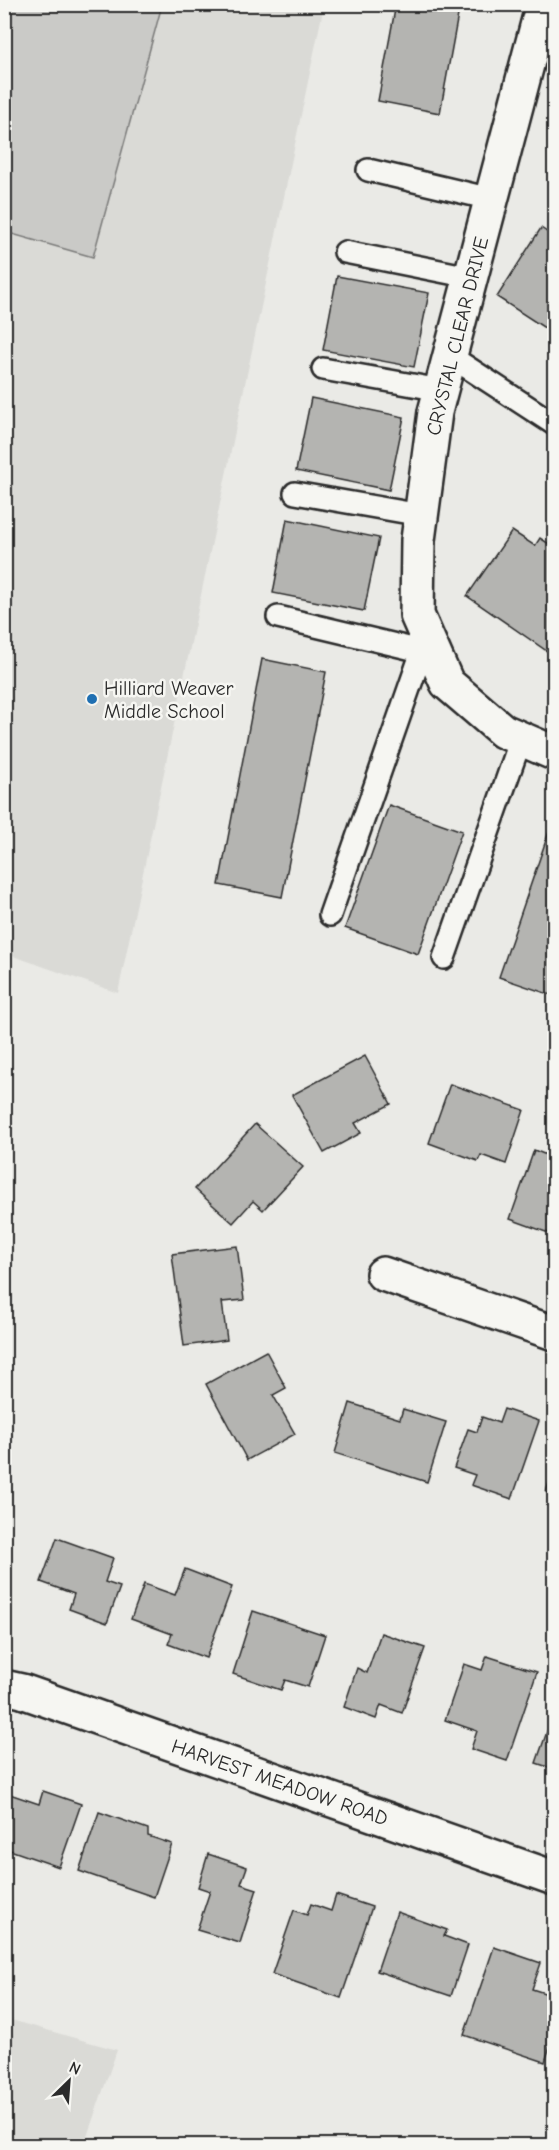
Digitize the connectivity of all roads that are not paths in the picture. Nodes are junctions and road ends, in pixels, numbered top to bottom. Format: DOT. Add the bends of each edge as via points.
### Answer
graph roads {
  1 [pos="543,4"];
  2 [pos="368,170"];
  3 [pos="491,199"];
  4 [pos="345,252"];
  5 [pos="470,277"];
  6 [pos="450,356"];
  7 [pos="323,369"];
  8 [pos="441,390"];
  9 [pos="555,424"];
  10 [pos="295,493"];
  11 [pos="422,515"];
  12 [pos="278,618"];
  13 [pos="424,644"];
  14 [pos="521,739"];
  15 [pos="555,753"];
  16 [pos="330,915"];
  17 [pos="444,958"];
  18 [pos="383,1274"];
  19 [pos="555,1333"];
  20 [pos="4,1687"];
  21 [pos="555,1878"];
  1 -- 3 [label="street, CRYSTAL CLEAR DRIVE"];
  2 -- 3 [label="lane"];
  3 -- 5 [label="street, CRYSTAL CLEAR DRIVE"];
  4 -- 5 [label="lane"];
  5 -- 6 [label="street, CRYSTAL CLEAR DRIVE"];
  6 -- 8 [label="street, CRYSTAL CLEAR DRIVE"];
  6 -- 9 [label="lane"];
  7 -- 8 [label="lane"];
  8 -- 11 [label="street, CRYSTAL CLEAR DRIVE"];
  10 -- 11 [label="lane"];
  11 -- 13 [label="street, CRYSTAL CLEAR DRIVE" via="417,615"];
  12 -- 13 [label="lane"];
  13 -- 14 [label="street, CRYSTAL CLEAR DRIVE" via="447,683 504,731"];
  13 -- 16 [label="lane"];
  14 -- 15 [label="street, CRYSTAL CLEAR DRIVE"];
  14 -- 17 [label="lane"];
  18 -- 19 [label="street"];
  20 -- 21 [label="street, HARVEST MEADOW ROAD"];
}
